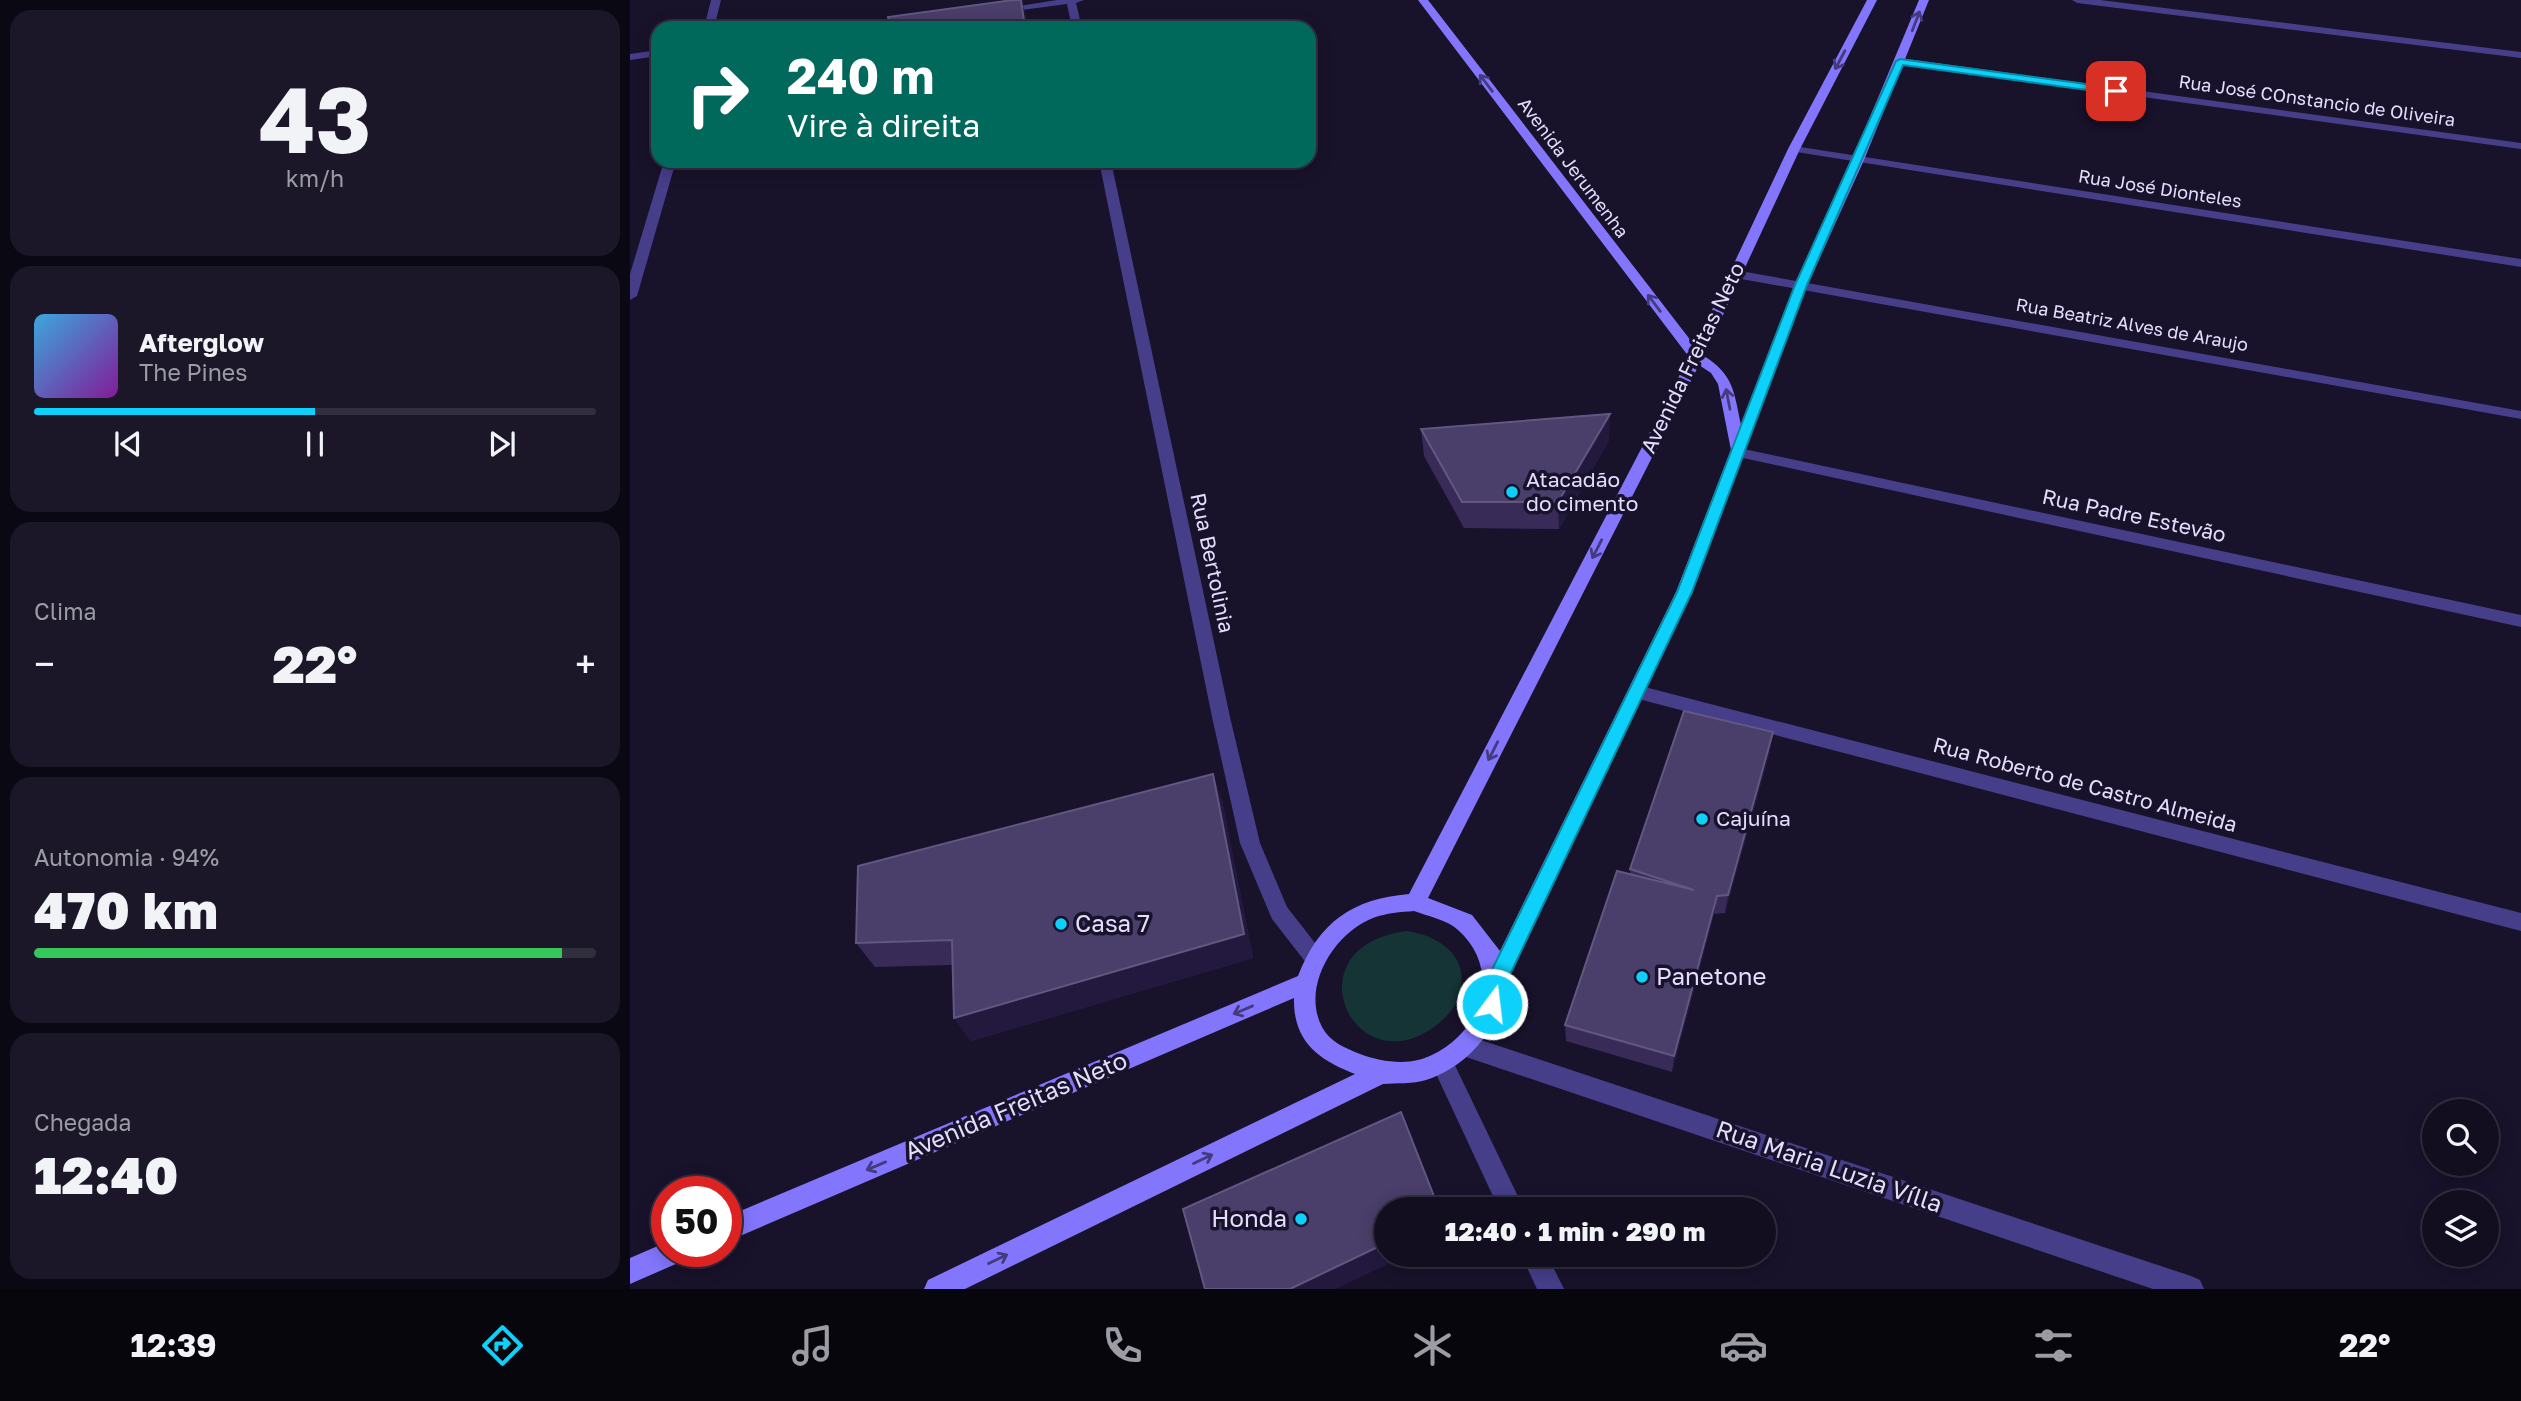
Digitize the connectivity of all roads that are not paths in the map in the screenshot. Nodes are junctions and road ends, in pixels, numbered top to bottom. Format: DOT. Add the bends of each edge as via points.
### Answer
graph roads {
  1 [pos="716,0"];
  2 [pos="1072,0"];
  3 [pos="1079,0"];
  4 [pos="1423,0"];
  5 [pos="1872,0"];
  6 [pos="1924,0"];
  7 [pos="2077,0"];
  8 [pos="990,11"];
  9 [pos="923,20"];
  10 [pos="711,21"];
  11 [pos="914,21"];
  12 [pos="1076,21"];
  13 [pos="651,54"];
  14 [pos="2521,55"];
  15 [pos="630,57"];
  16 [pos="1900,61"];
  17 [pos="2521,146"];
  18 [pos="1794,149"];
  19 [pos="1858,160"];
  20 [pos="668,168"];
  21 [pos="1106,168"];
  22 [pos="2521,263"];
  23 [pos="1735,274"];
  24 [pos="1801,285"];
  25 [pos="630,296"];
  26 [pos="1696,357"];
  27 [pos="2521,415"];
  28 [pos="1739,453"];
  29 [pos="2521,621"];
  30 [pos="1637,692"];
  31 [pos="1415,902"];
  32 [pos="2521,922"];
  33 [pos="1315,957"];
  34 [pos="1496,982"];
  35 [pos="1306,983"];
  36 [pos="1466,1046"];
  37 [pos="1442,1063"];
  38 [pos="1379,1074"];
  39 [pos="1507,1197"];
  40 [pos="742,1223"];
  41 [pos="651,1262"];
  42 [pos="1540,1267"];
  43 [pos="630,1271"];
  44 [pos="937,1289"];
  45 [pos="1551,1289"];
  46 [pos="2191,1289"];
  1 -- 10 [label="street"];
  2 -- 3 [label="street"];
  2 -- 8 [label="street"];
  2 -- 12 [label="street"];
  26 -- 4 [label="main road, Avenida Jerumenha, one-way"];
  5 -- 18 [label="main road, Avenida Freitas Neto, one-way"];
  16 -- 6 [label="main road, one-way"];
  7 -- 14 [label="street"];
  9 -- 11 [label="street"];
  13 -- 15 [label="street"];
  16 -- 17 [label="street, Rua José COnstancio de Oliveira"];
  16 -- 19 [label="main road"];
  18 -- 19 [label="street, Rua José Dionteles"];
  18 -- 23 [label="main road, Avenida Freitas Neto"];
  19 -- 22 [label="street, Rua José Dionteles"];
  19 -- 24 [label="main road"];
  20 -- 25 [label="street"];
  21 -- 33 [label="street, Rua Bertolinia" via="1250,843 1279,913"];
  23 -- 24 [label="street, Rua Beatriz Alves de Araujo"];
  23 -- 26 [label="main road, Avenida Freitas Neto"];
  24 -- 27 [label="street, Rua Beatriz Alves de Araujo"];
  24 -- 28 [label="main road"];
  28 -- 26 [label="main road, Avenida Jerumenha, one-way" via="1725,384 1716,370"];
  26 -- 31 [label="main road, Avenida Freitas Neto, one-way"];
  28 -- 29 [label="street, Rua Padre Estevão"];
  28 -- 30 [label="main road" via="1684,592"];
  30 -- 32 [label="street, Rua Roberto de Castro Almeida"];
  30 -- 34 [label="main road"];
  31 -- 33 [label="main road" via="1384,905 1357,915 1333,933"];
  31 -- 34 [label="main road" via="1463,918 1481,935"];
  33 -- 35 [label="main road"];
  34 -- 36 [label="main road" via="1487,1016"];
  35 -- 38 [label="main road" via="1306,1008 1314,1032 1331,1053"];
  35 -- 40 [label="main road, Avenida Freitas Neto, one-way"];
  36 -- 37 [label="main road"];
  36 -- 46 [label="street, Rua Maria Luzia Vílla"];
  37 -- 38 [label="main road" via="1411,1073"];
  37 -- 39 [label="street"];
  44 -- 38 [label="main road, one-way"];
  41 -- 43 [label="main road"];
  42 -- 45 [label="street"];
}
